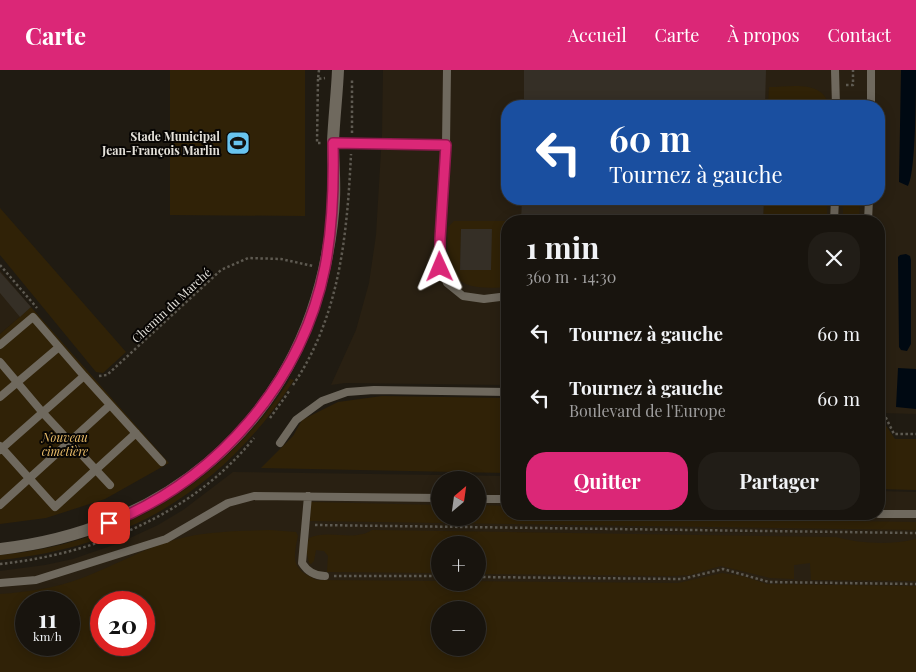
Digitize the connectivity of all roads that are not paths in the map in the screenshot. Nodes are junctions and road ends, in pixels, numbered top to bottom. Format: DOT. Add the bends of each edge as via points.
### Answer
graph roads {
  1 [pos="338,70"];
  2 [pos="447,70"];
  3 [pos="835,70"];
  4 [pos="871,70"];
  5 [pos="836,100"];
  6 [pos="871,100"];
  7 [pos="333,143"];
  8 [pos="446,145"];
  9 [pos="501,297"];
  10 [pos="0,345"];
  11 [pos="59,347"];
  12 [pos="0,362"];
  13 [pos="84,376"];
  14 [pos="17,383"];
  15 [pos="501,392"];
  16 [pos="0,397"];
  17 [pos="110,405"];
  18 [pos="43,413"];
  19 [pos="136,433"];
  20 [pos="70,442"];
  21 [pos="280,444"];
  22 [pos="1,448"];
  23 [pos="162,462"];
  24 [pos="96,470"];
  25 [pos="29,479"];
  26 [pos="110,485"];
  27 [pos="308,496"];
  28 [pos="431,498"];
  29 [pos="486,499"];
  30 [pos="501,499"];
  31 [pos="0,505"];
  32 [pos="885,514"];
  33 [pos="916,514"];
  34 [pos="0,549"];
  35 [pos="325,576"];
  36 [pos="0,583"];
  1 -- 7 [label="main road"];
  2 -- 8 [label="lane"];
  3 -- 5 [label="lane"];
  4 -- 6 [label="lane"];
  7 -- 8 [label="lane"];
  7 -- 34 [label="main road" via="334,198 317,297 298,346 278,384 247,426 206,465 159,499 120,518 49,542"];
  8 -- 9 [label="lane" via="440,267 447,283 462,296 484,299"];
  10 -- 11 [label="lane" via="33,317"];
  11 -- 13 [label="lane"];
  11 -- 14 [label="lane"];
  12 -- 14 [label="lane"];
  13 -- 17 [label="lane"];
  13 -- 18 [label="lane"];
  14 -- 16 [label="lane"];
  14 -- 18 [label="lane"];
  15 -- 21 [label="lane" via="347,392 322,401 296,420"];
  17 -- 19 [label="lane"];
  17 -- 20 [label="lane"];
  18 -- 20 [label="lane"];
  18 -- 22 [label="lane"];
  19 -- 23 [label="lane"];
  19 -- 24 [label="lane"];
  20 -- 24 [label="lane"];
  20 -- 25 [label="lane"];
  22 -- 25 [label="lane"];
  24 -- 25 [label="lane" via="55,507"];
  24 -- 26 [label="lane"];
  25 -- 31 [label="lane"];
  27 -- 28 [label="lane"];
  27 -- 35 [label="lane" via="302,563 315,575"];
  27 -- 36 [label="lane" via="254,496 228,503 166,539 36,580"];
  29 -- 30 [label="lane"];
  32 -- 33 [label="lane"];
}
